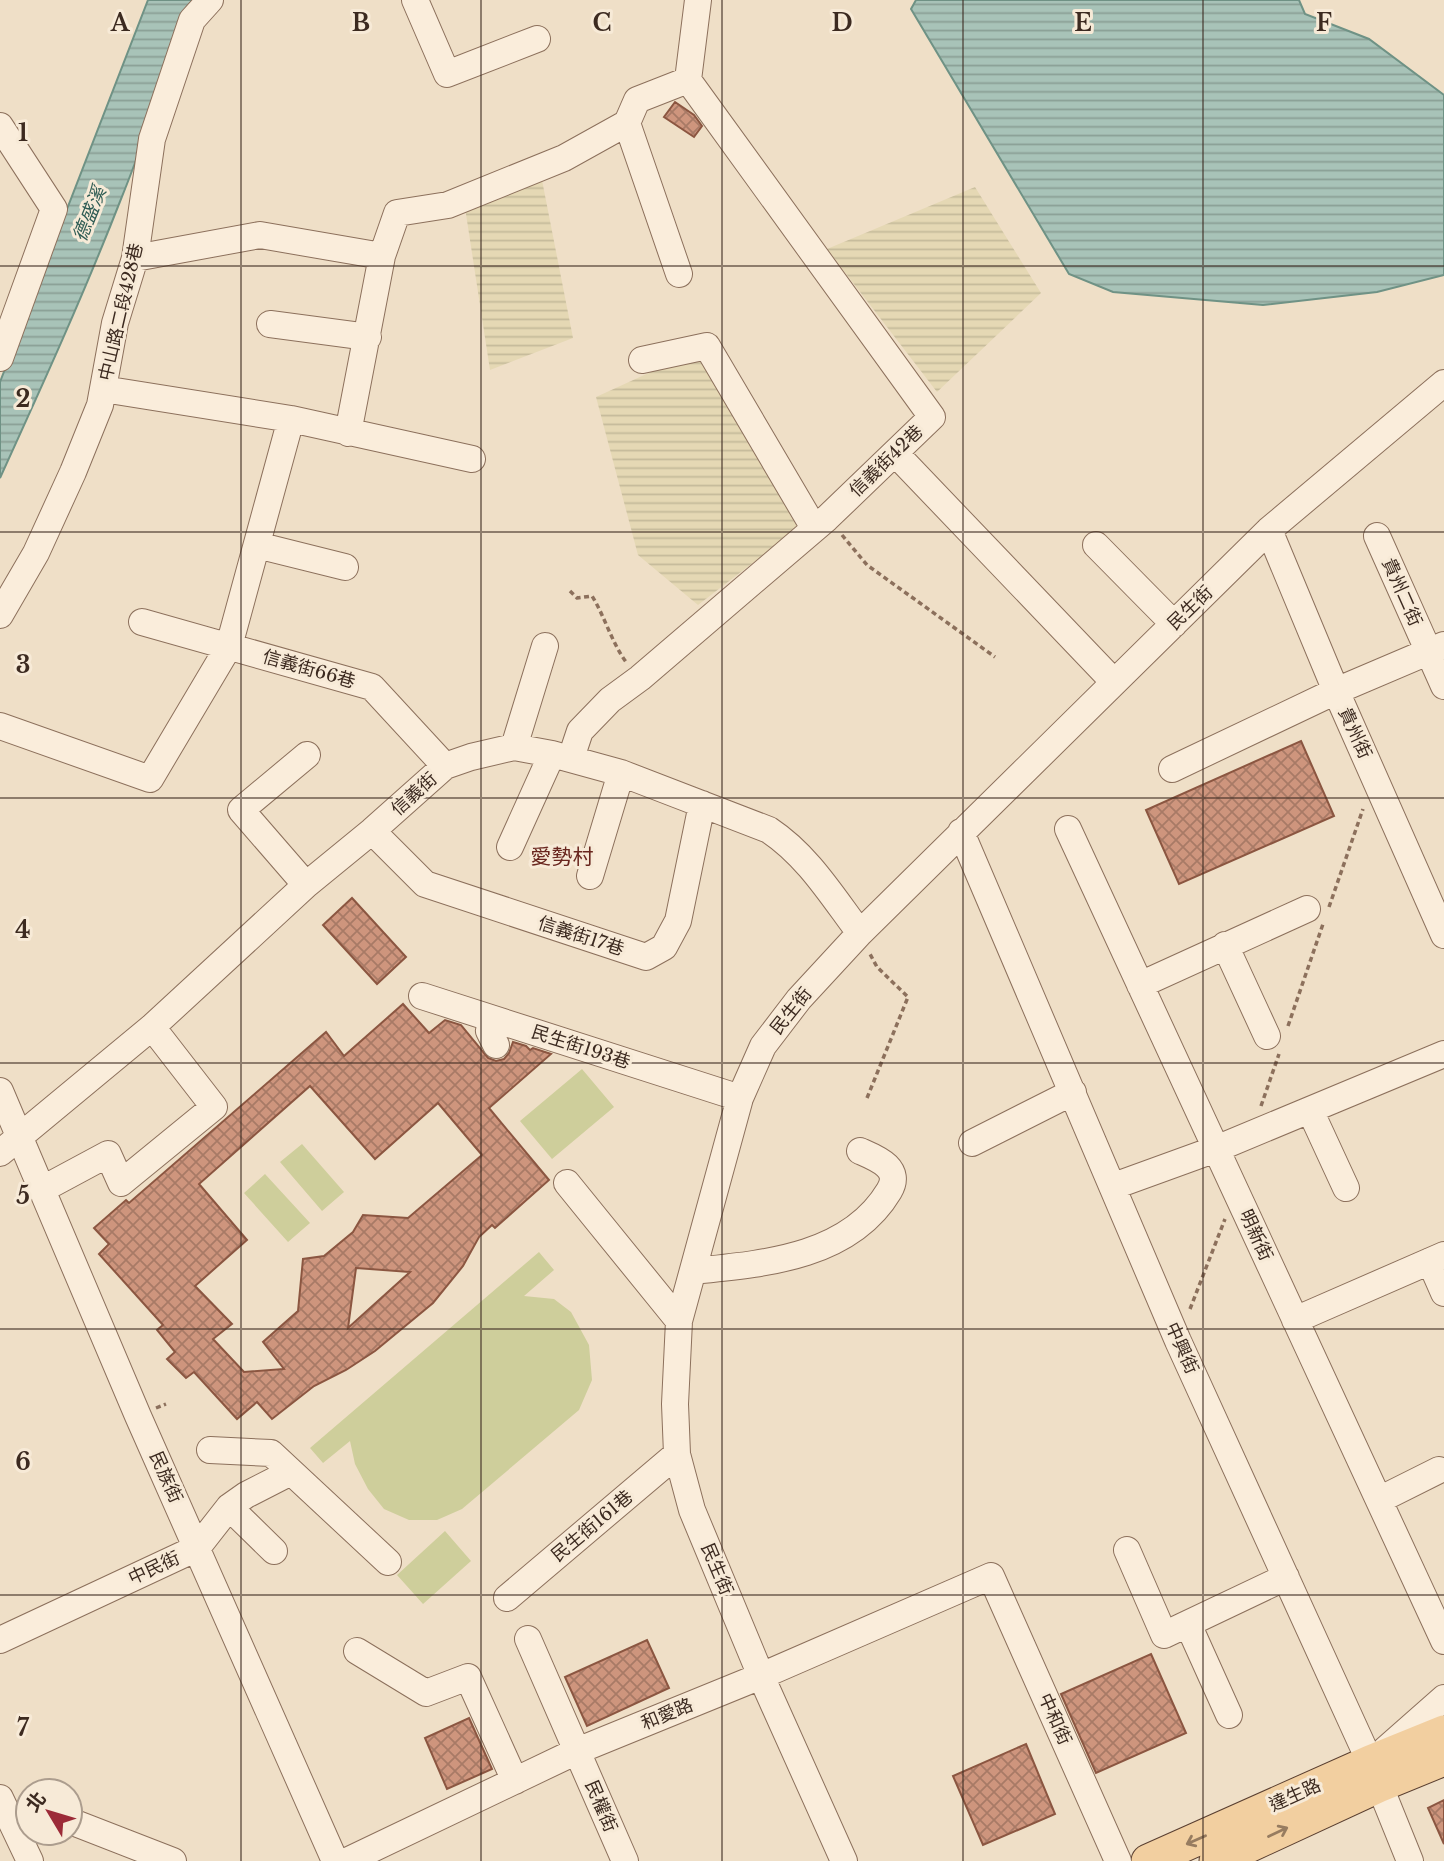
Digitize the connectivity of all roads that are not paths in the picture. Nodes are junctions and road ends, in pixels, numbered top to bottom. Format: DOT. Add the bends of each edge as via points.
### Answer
graph roads {
  1 [pos="210,0"];
  2 [pos="415,0"];
  3 [pos="698,0"];
  4 [pos="537,39"];
  5 [pos="688,80"];
  6 [pos="627,122"];
  7 [pos="0,126"];
  8 [pos="382,256"];
  9 [pos="135,258"];
  10 [pos="680,274"];
  11 [pos="270,324"];
  12 [pos="368,338"];
  13 [pos="0,358"];
  14 [pos="642,360"];
  15 [pos="1444,383"];
  16 [pos="103,389"];
  17 [pos="291,419"];
  18 [pos="348,433"];
  19 [pos="895,453"];
  20 [pos="472,459"];
  21 [pos="820,523"];
  22 [pos="1269,530"];
  23 [pos="1377,536"];
  24 [pos="257,545"];
  25 [pos="1096,545"];
  26 [pos="345,567"];
  27 [pos="0,615"];
  28 [pos="142,622"];
  29 [pos="1174,624"];
  30 [pos="229,646"];
  31 [pos="545,646"];
  32 [pos="1436,648"];
  33 [pos="1114,682"];
  34 [pos="1444,686"];
  35 [pos="1336,691"];
  36 [pos="0,726"];
  37 [pos="514,747"];
  38 [pos="307,755"];
  39 [pos="561,756"];
  40 [pos="445,766"];
  41 [pos="1172,769"];
  42 [pos="621,773"];
  43 [pos="702,804"];
  44 [pos="1068,829"];
  45 [pos="372,831"];
  46 [pos="961,832"];
  47 [pos="510,847"];
  48 [pos="590,876"];
  49 [pos="306,885"];
  50 [pos="1319,914"];
  51 [pos="860,933"];
  52 [pos="1444,935"];
  53 [pos="1225,946"];
  54 [pos="1140,985"];
  55 [pos="422,996"];
  56 [pos="152,1027"];
  57 [pos="1279,1036"];
  58 [pos="1444,1054"];
  59 [pos="0,1091"];
  60 [pos="1073,1092"];
  61 [pos="740,1098"];
  62 [pos="1310,1110"];
  63 [pos="20,1136"];
  64 [pos="972,1143"];
  65 [pos="1216,1150"];
  66 [pos="860,1151"];
  67 [pos="0,1153"];
  68 [pos="568,1183"];
  69 [pos="1114,1186"];
  70 [pos="1346,1188"];
  71 [pos="41,1190"];
  72 [pos="1437,1258"];
  73 [pos="693,1271"];
  74 [pos="1444,1293"];
  75 [pos="1295,1320"];
  76 [pos="679,1321"];
  77 [pos="210,1450"];
  78 [pos="677,1454"];
  79 [pos="1439,1470"];
  80 [pos="291,1472"];
  81 [pos="1379,1500"];
  82 [pos="229,1507"];
  83 [pos="197,1548"];
  84 [pos="1127,1550"];
  85 [pos="274,1551"];
  86 [pos="388,1562"];
  87 [pos="991,1576"];
  88 [pos="1286,1577"];
  89 [pos="507,1598"];
  90 [pos="1176,1630"];
  91 [pos="528,1639"];
  92 [pos="0,1640"];
  93 [pos="1444,1641"];
  94 [pos="356,1651"];
  95 [pos="761,1676"];
  96 [pos="1444,1699"];
  97 [pos="1230,1715"];
  98 [pos="1444,1732"];
  99 [pos="577,1751"];
  100 [pos="1444,1759"];
  101 [pos="1374,1774"];
  102 [pos="515,1781"];
  103 [pos="0,1796"];
  104 [pos="84,1826"];
  105 [pos="30,1861"];
  106 [pos="173,1861"];
  107 [pos="335,1861"];
  108 [pos="347,1861"];
  109 [pos="625,1861"];
  110 [pos="844,1861"];
  111 [pos="1118,1861"];
  112 [pos="1148,1861"];
  113 [pos="1216,1861"];
  114 [pos="1410,1861"];
  1 -- 9 [label="street, 中山路二段428巷" via="192,20 152,139"];
  2 -- 4 [label="street" via="447,74"];
  3 -- 5 [label="street"];
  5 -- 6 [label="street" via="637,100"];
  5 -- 19 [label="street, 信義街42巷" via="932,417"];
  6 -- 8 [label="street" via="564,158 448,205 397,213"];
  6 -- 10 [label="street"];
  7 -- 13 [label="street" via="54,209"];
  8 -- 9 [label="street" via="260,236"];
  8 -- 12 [label="street"];
  9 -- 16 [label="street, 中山路二段428巷" via="115,323"];
  11 -- 12 [label="street"];
  12 -- 18 [label="street"];
  14 -- 21 [label="street" via="706,346"];
  15 -- 22 [label="street, 民生街"];
  16 -- 17 [label="street"];
  16 -- 27 [label="street, 中山路二段428巷" via="74,472"];
  17 -- 18 [label="street"];
  17 -- 24 [label="street"];
  18 -- 20 [label="street"];
  19 -- 21 [label="street, 信義街42巷"];
  19 -- 33 [label="street"];
  21 -- 39 [label="street, 信義街42巷" via="610,700"];
  22 -- 29 [label="street, 民生街"];
  22 -- 35 [label="street, 貴州街"];
  23 -- 32 [label="street, 貴州二街"];
  24 -- 26 [label="street"];
  24 -- 30 [label="street"];
  25 -- 29 [label="street"];
  28 -- 30 [label="street, 信義街66巷"];
  29 -- 33 [label="street, 民生街"];
  30 -- 36 [label="street" via="150,779"];
  30 -- 40 [label="street, 信義街66巷" via="372,687"];
  31 -- 37 [label="street"];
  32 -- 34 [label="street, 貴州二街"];
  32 -- 35 [label="street"];
  33 -- 46 [label="street, 民生街"];
  35 -- 41 [label="street"];
  35 -- 52 [label="street, 貴州街"];
  37 -- 39 [label="street, 信義街"];
  37 -- 40 [label="street, 信義街"];
  38 -- 49 [label="street" via="241,810"];
  39 -- 42 [label="street, 信義街"];
  39 -- 47 [label="street, 信義街42巷"];
  40 -- 45 [label="street, 信義街"];
  42 -- 43 [label="street, 信義街"];
  42 -- 48 [label="street"];
  43 -- 45 [label="street, 信義街17巷" via="678,920 664,947 646,957 425,884"];
  43 -- 51 [label="street, 信義街" via="769,830 791,845"];
  44 -- 54 [label="street, 明新街"];
  45 -- 49 [label="street, 信義街"];
  46 -- 51 [label="street, 民生街"];
  46 -- 60 [label="street, 中興街"];
  49 -- 56 [label="street, 信義街"];
  50 -- 53 [label="street"];
  51 -- 61 [label="street, 民生街" via="763,1046"];
  53 -- 54 [label="street"];
  53 -- 57 [label="street"];
  54 -- 65 [label="street, 明新街"];
  55 -- 61 [label="street, 民生街193巷" via="497,1032"];
  56 -- 63 [label="street, 信義街"];
  56 -- 71 [label="street" via="214,1107 121,1183 108,1154"];
  58 -- 62 [label="street"];
  59 -- 63 [label="street, 民族街"];
  60 -- 64 [label="street"];
  60 -- 69 [label="street, 中興街"];
  61 -- 73 [label="street, 民生街"];
  62 -- 65 [label="street"];
  62 -- 70 [label="street"];
  63 -- 67 [label="street, 信義街"];
  63 -- 71 [label="street, 民族街"];
  65 -- 69 [label="street"];
  65 -- 75 [label="street, 明新街"];
  66 -- 73 [label="street" via="885,1162 892,1187 857,1226 794,1256"];
  68 -- 76 [label="street"];
  69 -- 88 [label="street, 中興街" via="1178,1341"];
  71 -- 83 [label="street, 民族街"];
  72 -- 74 [label="street"];
  72 -- 75 [label="street"];
  73 -- 76 [label="street, 民生街"];
  75 -- 81 [label="street, 明新街"];
  76 -- 78 [label="street, 民生街"];
  77 -- 80 [label="street" via="271,1453"];
  78 -- 89 [label="street, 民生街161巷"];
  78 -- 95 [label="street, 民生街" via="692,1510"];
  79 -- 81 [label="street"];
  80 -- 82 [label="street, 中民街"];
  80 -- 86 [label="street"];
  81 -- 93 [label="street, 明新街"];
  82 -- 83 [label="street, 中民街"];
  82 -- 85 [label="street"];
  83 -- 92 [label="street, 中民街"];
  83 -- 107 [label="street, 民族街"];
  84 -- 90 [label="street"];
  87 -- 95 [label="street, 和愛路"];
  87 -- 111 [label="street, 中和街"];
  88 -- 90 [label="street"];
  88 -- 101 [label="street, 中興街"];
  90 -- 97 [label="street"];
  91 -- 99 [label="street, 民權街"];
  94 -- 102 [label="street" via="426,1693 468,1678"];
  95 -- 99 [label="street, 和愛路"];
  95 -- 110 [label="street, 民生街"];
  96 -- 101 [label="street"];
  98 -- 101 [label="main road, 達生路"];
  99 -- 102 [label="street, 和愛路"];
  99 -- 109 [label="street, 民權街"];
  100 -- 101 [label="main road, 達生路"];
  101 -- 112 [label="main road, 達生路, one-way"];
  113 -- 101 [label="main road, 達生路, one-way"];
  101 -- 114 [label="street, 中興街"];
  102 -- 108 [label="street, 和愛路"];
  103 -- 105 [label="street"];
  104 -- 106 [label="street"];
}
